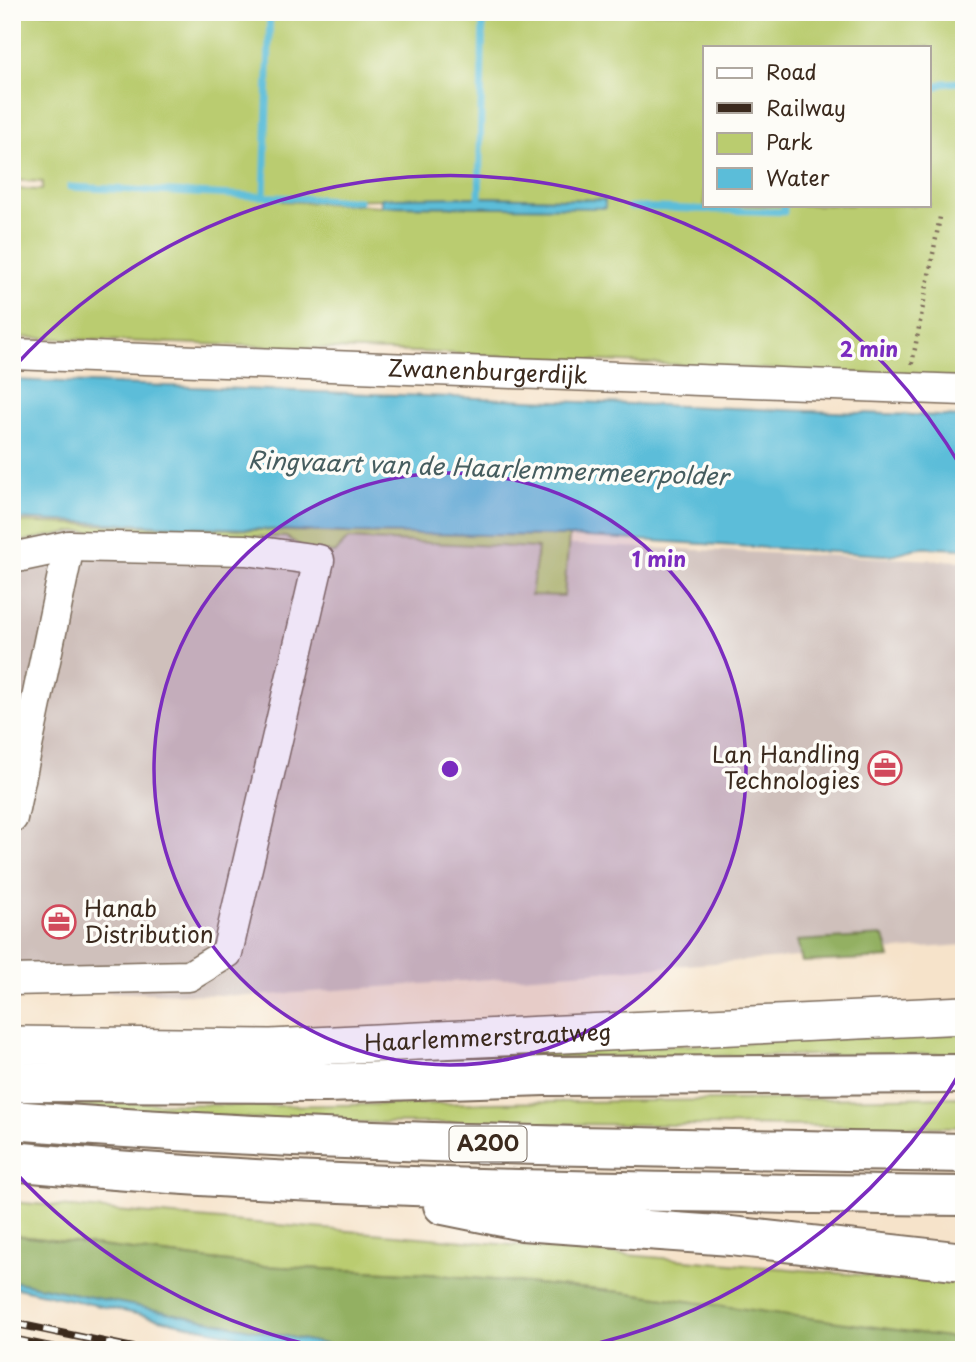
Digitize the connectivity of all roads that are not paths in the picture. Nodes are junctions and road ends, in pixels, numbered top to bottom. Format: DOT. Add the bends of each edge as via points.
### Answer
graph roads {
  1 [pos="12,354"];
  2 [pos="964,390"];
  3 [pos="69,546"];
  4 [pos="12,558"];
  5 [pos="12,818"];
  6 [pos="12,980"];
  7 [pos="964,1014"];
  8 [pos="12,1045"];
  9 [pos="964,1074"];
  10 [pos="12,1082"];
  11 [pos="12,1120"];
  12 [pos="964,1153"];
  13 [pos="12,1161"];
  14 [pos="345,1185"];
  15 [pos="964,1196"];
  16 [pos="964,1262"];
  1 -- 2 [label="street, Zwanenburgerdijk"];
  3 -- 4 [label="street"];
  3 -- 5 [label="street"];
  3 -- 6 [label="street" via="246,550 319,560 227,953 189,975"];
  7 -- 8 [label="main road, Haarlemmerstraatweg" via="271,1048"];
  9 -- 10 [label="highway" via="545,1076 312,1083"];
  11 -- 12 [label="highway, A200" via="193,1134 395,1142"];
  13 -- 14 [label="highway, A200"];
  14 -- 15 [label="highway, A200"];
  14 -- 16 [label="highway, A200" via="522,1221 731,1236"];
}
